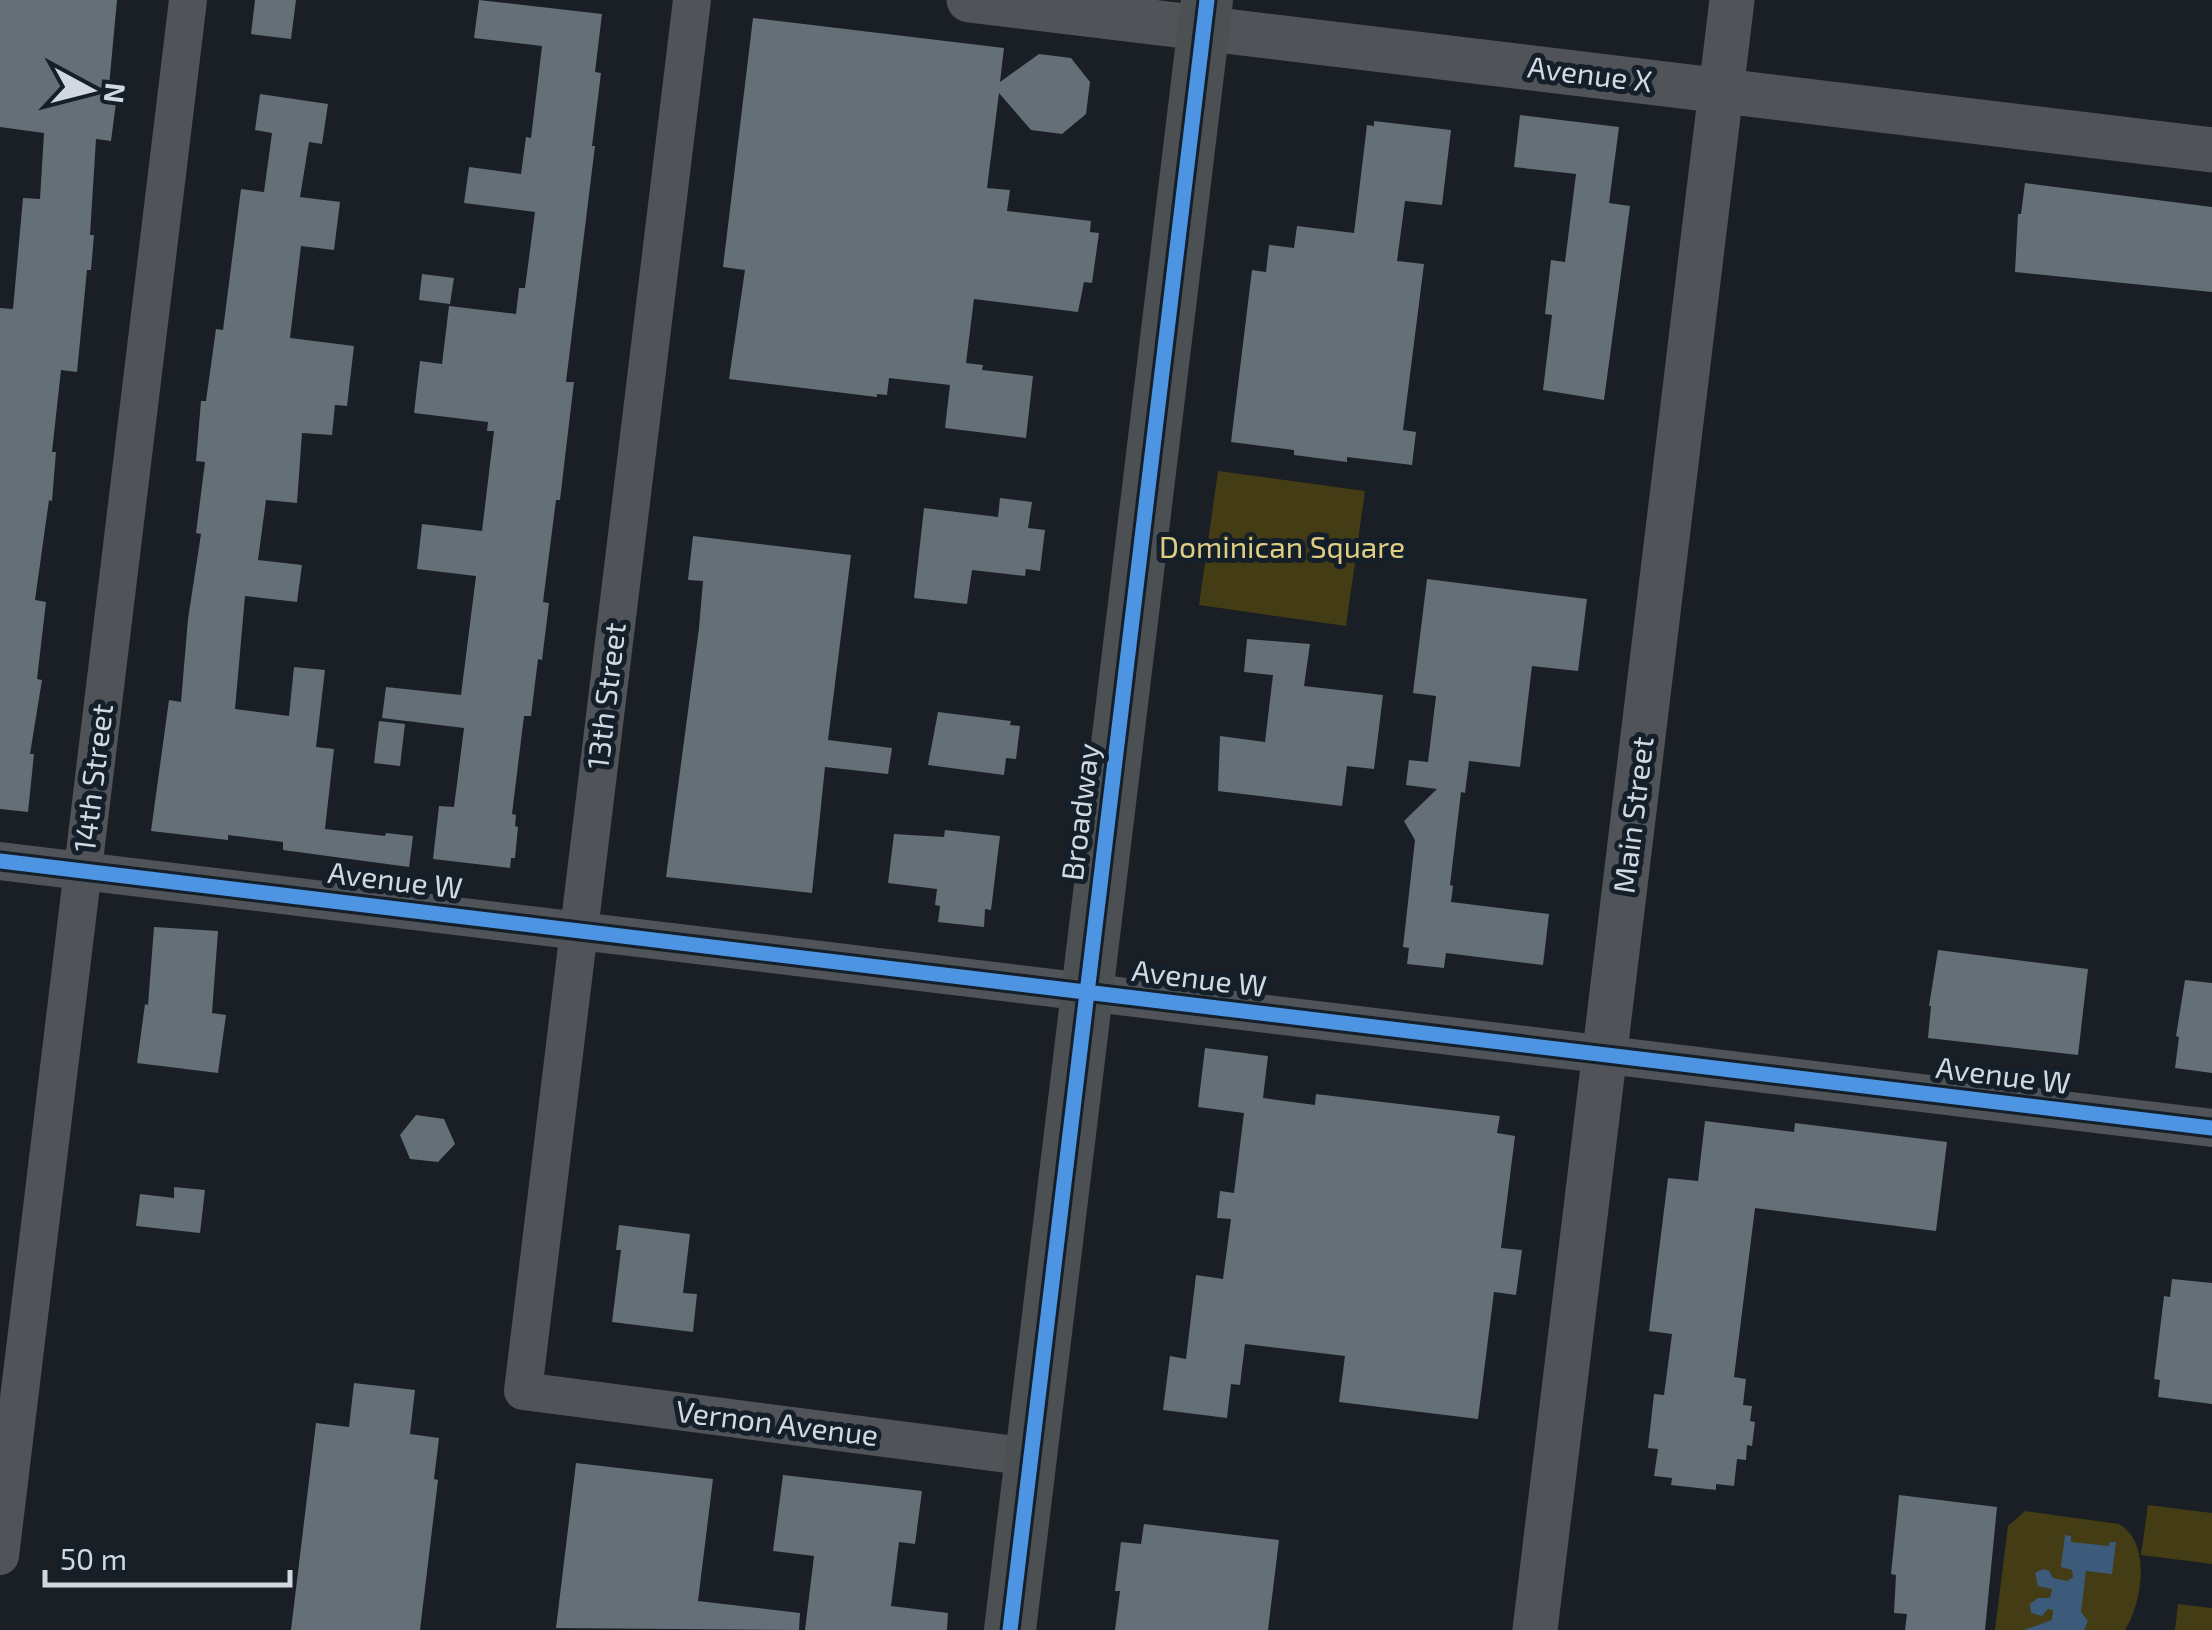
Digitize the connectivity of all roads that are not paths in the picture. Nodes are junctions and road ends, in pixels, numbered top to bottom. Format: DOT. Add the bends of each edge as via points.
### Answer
graph roads {
  1 [pos="188,0"];
  2 [pos="692,0"];
  3 [pos="969,0"];
  4 [pos="1732,0"];
  5 [pos="1205,14"];
  6 [pos="1721,91"];
  7 [pos="2212,150"];
  8 [pos="0,861"];
  9 [pos="82,871"];
  10 [pos="578,931"];
  11 [pos="1087,993"];
  12 [pos="1604,1056"];
  13 [pos="2212,1128"];
  14 [pos="522,1391"];
  15 [pos="1030,1457"];
  16 [pos="0,1556"];
  17 [pos="1010,1630"];
  18 [pos="1536,1630"];
  1 -- 9 [label="street, 14th Street"];
  2 -- 10 [label="street, 13th Street"];
  3 -- 5 [label="street, Avenue X"];
  4 -- 6 [label="street, Main Street"];
  5 -- 6 [label="street, Avenue X"];
  5 -- 11 [label="main road, Broadway"];
  6 -- 7 [label="street, Avenue X"];
  6 -- 12 [label="street, Main Street"];
  8 -- 9 [label="street, Avenue W"];
  9 -- 10 [label="street, Avenue W"];
  9 -- 16 [label="street, 14th Street"];
  10 -- 11 [label="street, Avenue W"];
  10 -- 14 [label="street, 13th Street"];
  11 -- 12 [label="street, Avenue W"];
  11 -- 15 [label="main road, Broadway"];
  12 -- 13 [label="street, Avenue W"];
  12 -- 18 [label="street, Main Street"];
  14 -- 15 [label="street, Vernon Avenue"];
  15 -- 17 [label="main road, Broadway"];
}
